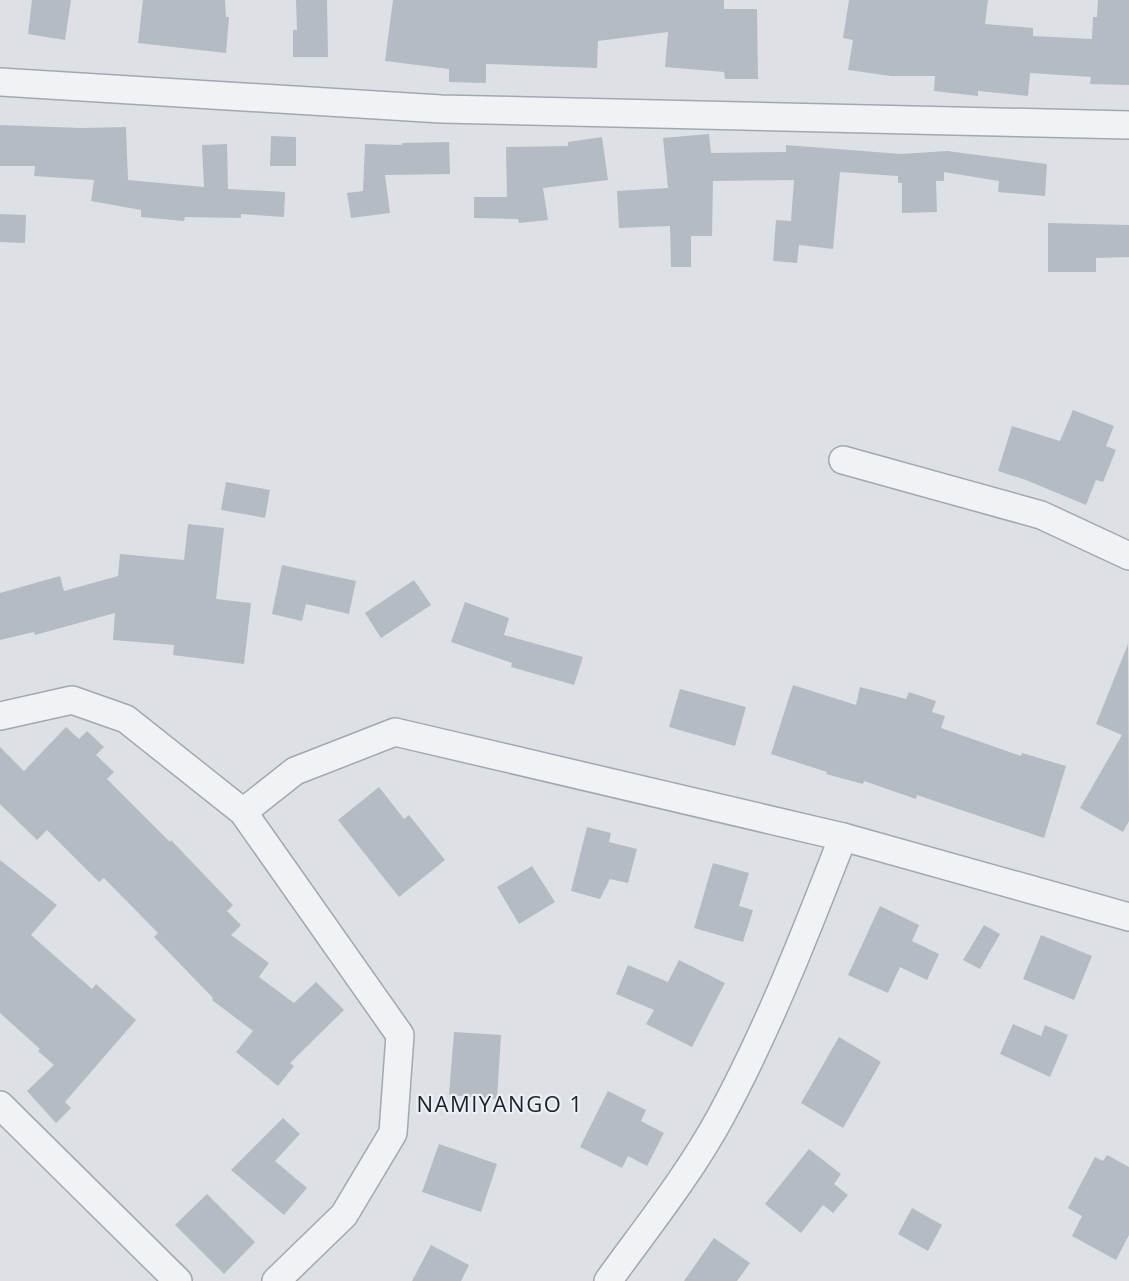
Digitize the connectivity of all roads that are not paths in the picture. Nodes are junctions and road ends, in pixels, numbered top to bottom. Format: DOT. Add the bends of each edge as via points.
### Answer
graph roads {
  1 [pos="0,82"];
  2 [pos="1129,125"];
  3 [pos="843,460"];
  4 [pos="1129,556"];
  5 [pos="0,716"];
  6 [pos="243,812"];
  7 [pos="843,837"];
  8 [pos="1129,916"];
  9 [pos="0,1105"];
  10 [pos="178,1281"];
  11 [pos="276,1281"];
  12 [pos="608,1281"];
  1 -- 2 [label="street" via="441,109"];
  3 -- 4 [label="street" via="1041,515"];
  5 -- 6 [label="street" via="72,700 126,719"];
  6 -- 7 [label="street" via="295,771 395,732"];
  6 -- 11 [label="street" via="400,1035 393,1133 344,1215"];
  7 -- 8 [label="street"];
  7 -- 12 [label="street" via="792,966 721,1117 683,1178"];
  9 -- 10 [label="street"];
}
